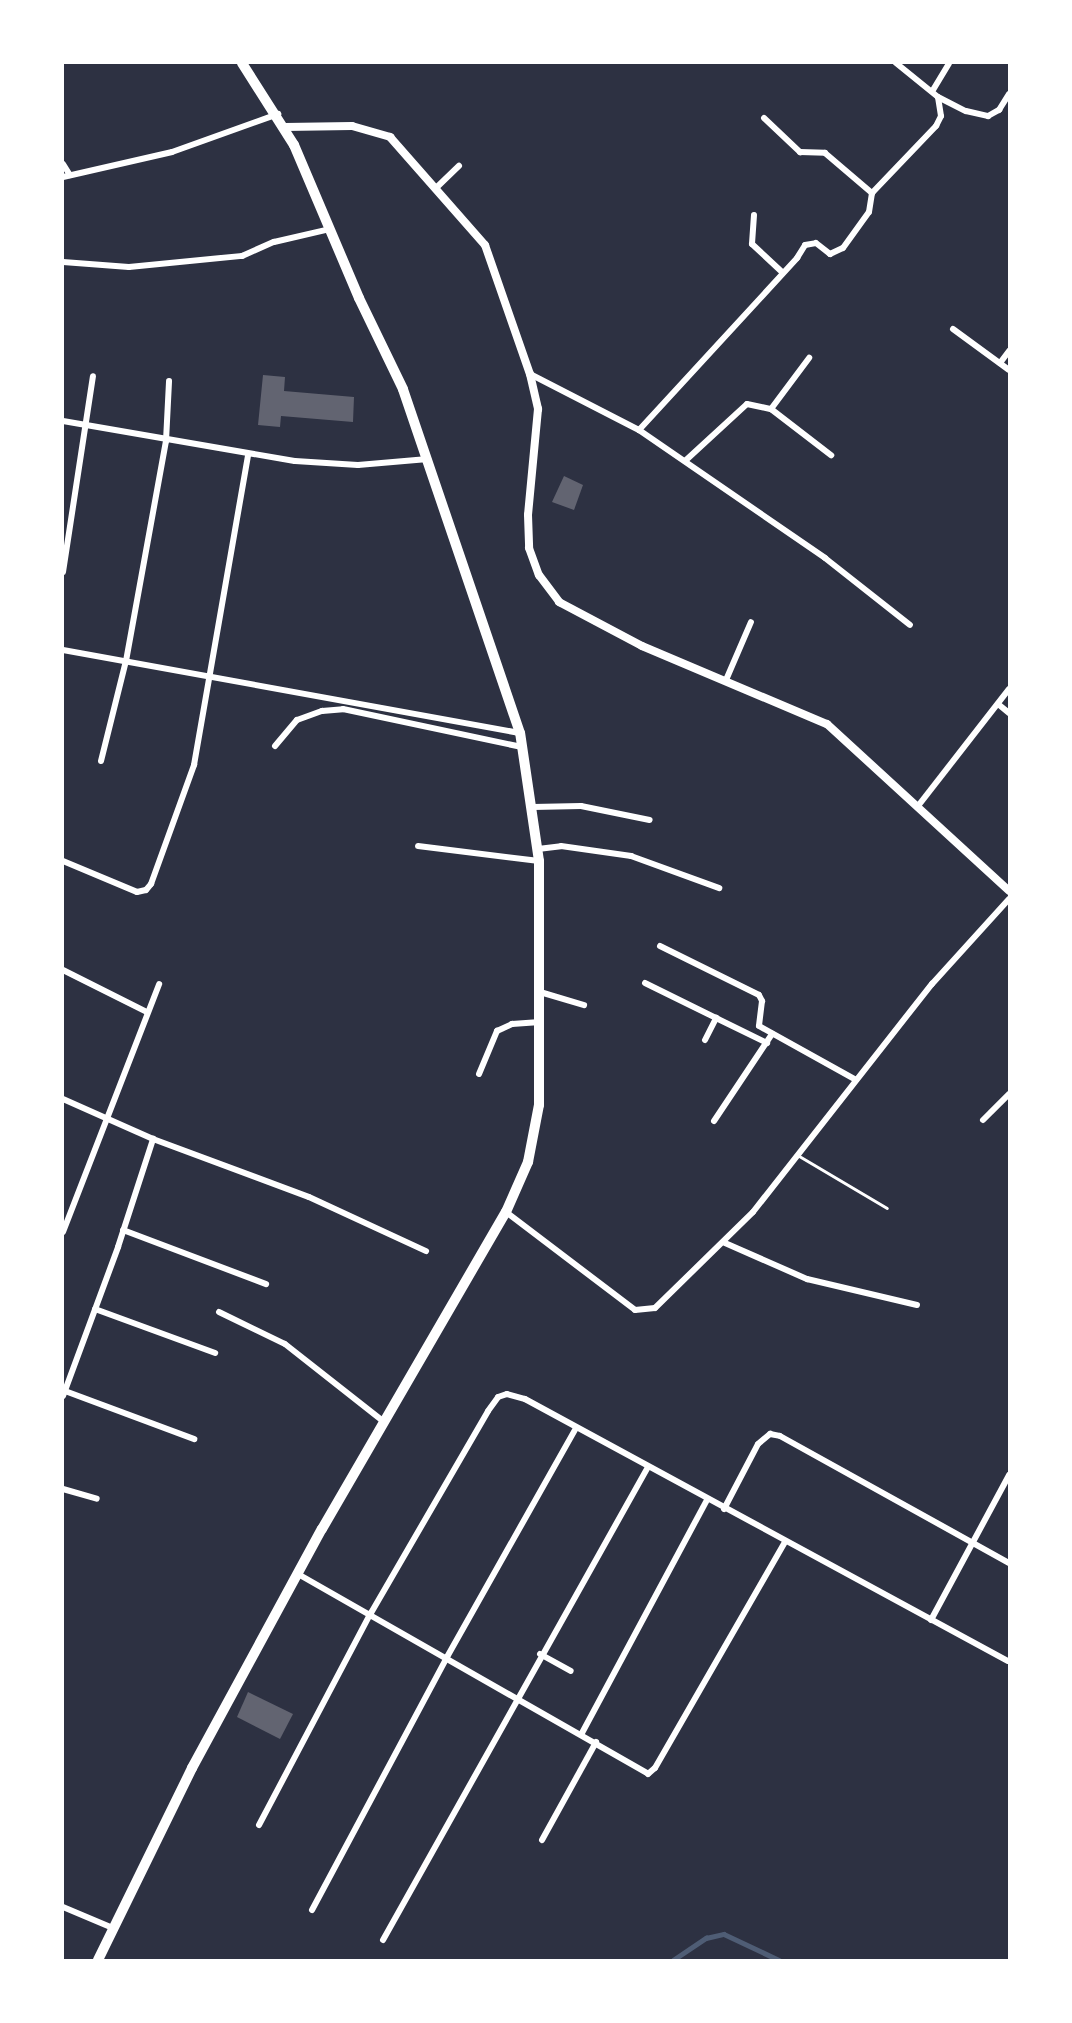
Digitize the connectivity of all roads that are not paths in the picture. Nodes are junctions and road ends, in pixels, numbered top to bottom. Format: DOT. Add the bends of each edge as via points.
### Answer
graph roads {
  1 [pos="242,63"];
  2 [pos="896,63"];
  3 [pos="950,63"];
  4 [pos="933,90"];
  5 [pos="1009,94"];
  6 [pos="938,97"];
  7 [pos="278,114"];
  8 [pos="764,118"];
  9 [pos="285,127"];
  10 [pos="306,129"];
  11 [pos="294,145"];
  12 [pos="63,164"];
  13 [pos="459,166"];
  14 [pos="70,175"];
  15 [pos="63,177"];
  16 [pos="436,188"];
  17 [pos="872,193"];
  18 [pos="754,215"];
  19 [pos="332,229"];
  20 [pos="63,262"];
  21 [pos="782,272"];
  22 [pos="953,329"];
  23 [pos="1009,351"];
  24 [pos="810,358"];
  25 [pos="1000,363"];
  26 [pos="1009,370"];
  27 [pos="530,374"];
  28 [pos="93,376"];
  29 [pos="169,381"];
  30 [pos="771,409"];
  31 [pos="63,421"];
  32 [pos="86,425"];
  33 [pos="639,429"];
  34 [pos="166,441"];
  35 [pos="249,455"];
  36 [pos="831,455"];
  37 [pos="429,459"];
  38 [pos="685,460"];
  39 [pos="63,572"];
  40 [pos="751,622"];
  41 [pos="910,625"];
  42 [pos="63,650"];
  43 [pos="126,661"];
  44 [pos="209,676"];
  45 [pos="726,680"];
  46 [pos="1009,689"];
  47 [pos="998,704"];
  48 [pos="1009,713"];
  49 [pos="520,734"];
  50 [pos="275,746"];
  51 [pos="523,747"];
  52 [pos="101,761"];
  53 [pos="918,806"];
  54 [pos="533,807"];
  55 [pos="650,819"];
  56 [pos="418,846"];
  57 [pos="538,849"];
  58 [pos="63,861"];
  59 [pos="539,861"];
  60 [pos="719,888"];
  61 [pos="1009,891"];
  62 [pos="1009,899"];
  63 [pos="660,946"];
  64 [pos="63,970"];
  65 [pos="159,984"];
  66 [pos="645,984"];
  67 [pos="540,992"];
  68 [pos="584,1005"];
  69 [pos="147,1012"];
  70 [pos="716,1018"];
  71 [pos="541,1022"];
  72 [pos="772,1034"];
  73 [pos="705,1040"];
  74 [pos="767,1043"];
  75 [pos="479,1074"];
  76 [pos="856,1080"];
  77 [pos="1009,1094"];
  78 [pos="63,1099"];
  79 [pos="105,1117"];
  80 [pos="982,1120"];
  81 [pos="714,1121"];
  82 [pos="153,1139"];
  83 [pos="799,1156"];
  84 [pos="887,1208"];
  85 [pos="506,1212"];
  86 [pos="123,1230"];
  87 [pos="63,1233"];
  88 [pos="725,1243"];
  89 [pos="426,1251"];
  90 [pos="266,1284"];
  91 [pos="917,1305"];
  92 [pos="95,1309"];
  93 [pos="219,1312"];
  94 [pos="215,1353"];
  95 [pos="64,1393"];
  96 [pos="384,1422"];
  97 [pos="576,1428"];
  98 [pos="194,1439"];
  99 [pos="648,1467"];
  100 [pos="1009,1475"];
  101 [pos="63,1489"];
  102 [pos="97,1499"];
  103 [pos="707,1500"];
  104 [pos="724,1509"];
  105 [pos="785,1542"];
  106 [pos="972,1544"];
  107 [pos="1009,1563"];
  108 [pos="298,1574"];
  109 [pos="371,1613"];
  110 [pos="931,1620"];
  111 [pos="540,1654"];
  112 [pos="447,1657"];
  113 [pos="1008,1661"];
  114 [pos="571,1671"];
  115 [pos="515,1698"];
  116 [pos="582,1733"];
  117 [pos="596,1742"];
  118 [pos="259,1825"];
  119 [pos="542,1840"];
  120 [pos="63,1906"];
  121 [pos="312,1910"];
  122 [pos="113,1928"];
  123 [pos="383,1940"];
  124 [pos="98,1960"];
  1 -- 7 [label="main road"];
  2 -- 4 [label="street"];
  3 -- 4 [label="street"];
  4 -- 6 [label="street"];
  5 -- 6 [label="street" via="999,110 988,116 966,111"];
  6 -- 17 [label="street" via="941,116 936,126"];
  7 -- 9 [label="main road"];
  7 -- 14 [label="street" via="172,152"];
  8 -- 17 [label="street" via="800,152 825,153"];
  9 -- 10 [label="street"];
  9 -- 11 [label="main road"];
  10 -- 11 [label="street"];
  10 -- 16 [label="street" via="351,126 390,137"];
  11 -- 19 [label="main road"];
  12 -- 14 [label="street"];
  13 -- 16 [label="street"];
  14 -- 15 [label="street"];
  16 -- 27 [label="street" via="485,245"];
  17 -- 21 [label="street" via="869,212 843,249 830,254 816,243 808,243"];
  18 -- 21 [label="street" via="753,244"];
  19 -- 20 [label="street" via="274,242 242,256 129,267"];
  19 -- 37 [label="main road" via="359,298 404,389"];
  21 -- 33 [label="street"];
  22 -- 25 [label="street"];
  23 -- 25 [label="street"];
  24 -- 30 [label="street"];
  25 -- 26 [label="street"];
  27 -- 33 [label="street"];
  27 -- 45 [label="street" via="538,409 528,515 529,548 539,575 559,602 592,622"];
  28 -- 32 [label="street"];
  29 -- 34 [label="street"];
  30 -- 36 [label="street"];
  30 -- 38 [label="street" via="747,404"];
  31 -- 32 [label="street"];
  32 -- 34 [label="street"];
  32 -- 39 [label="street"];
  33 -- 38 [label="street"];
  34 -- 35 [label="street"];
  34 -- 43 [label="street"];
  35 -- 37 [label="street" via="338,465"];
  35 -- 44 [label="street"];
  37 -- 49 [label="main road"];
  38 -- 41 [label="street" via="825,558"];
  40 -- 45 [label="street"];
  42 -- 43 [label="street"];
  43 -- 44 [label="street"];
  43 -- 52 [label="street"];
  44 -- 49 [label="street"];
  44 -- 58 [label="street" via="194,765 151,884 142,892"];
  45 -- 53 [label="street" via="827,724"];
  46 -- 47 [label="street"];
  47 -- 48 [label="street"];
  47 -- 53 [label="street"];
  49 -- 51 [label="main road"];
  50 -- 51 [label="street" via="297,720 343,709"];
  51 -- 54 [label="main road"];
  53 -- 61 [label="street"];
  54 -- 55 [label="street" via="581,806"];
  54 -- 57 [label="main road"];
  56 -- 59 [label="street"];
  57 -- 59 [label="main road"];
  57 -- 60 [label="street" via="561,846 631,856"];
  59 -- 67 [label="main road"];
  62 -- 76 [label="street" via="932,984"];
  63 -- 72 [label="street" via="759,994 759,1026"];
  64 -- 69 [label="street"];
  65 -- 69 [label="street"];
  66 -- 70 [label="street"];
  67 -- 68 [label="street"];
  67 -- 71 [label="main road"];
  69 -- 79 [label="street"];
  70 -- 73 [label="street"];
  70 -- 74 [label="street"];
  71 -- 75 [label="street" via="512,1024 497,1031"];
  71 -- 85 [label="main road" via="534,1139"];
  72 -- 74 [label="street"];
  72 -- 76 [label="street"];
  74 -- 81 [label="street"];
  76 -- 83 [label="street"];
  77 -- 80 [label="street"];
  78 -- 79 [label="street"];
  79 -- 82 [label="street"];
  79 -- 87 [label="street"];
  82 -- 86 [label="street"];
  82 -- 89 [label="street" via="309,1197"];
  83 -- 84 [label="lane"];
  83 -- 88 [label="street"];
  85 -- 88 [label="street" via="635,1310 655,1308 669,1298"];
  85 -- 96 [label="main road"];
  86 -- 90 [label="street"];
  86 -- 92 [label="street"];
  88 -- 91 [label="street" via="807,1279"];
  92 -- 94 [label="street"];
  92 -- 95 [label="street"];
  93 -- 96 [label="street" via="285,1344"];
  95 -- 98 [label="street"];
  96 -- 108 [label="main road"];
  97 -- 99 [label="street"];
  97 -- 109 [label="street" via="514,1394 498,1397"];
  97 -- 112 [label="street"];
  99 -- 103 [label="street"];
  99 -- 111 [label="street"];
  100 -- 106 [label="street"];
  101 -- 102 [label="street"];
  103 -- 104 [label="street"];
  103 -- 116 [label="street"];
  104 -- 105 [label="street"];
  104 -- 106 [label="street" via="751,1454 770,1434"];
  105 -- 110 [label="street"];
  105 -- 117 [label="street" via="653,1772 640,1771"];
  106 -- 107 [label="street"];
  106 -- 110 [label="street"];
  108 -- 109 [label="street"];
  108 -- 122 [label="main road" via="192,1768"];
  109 -- 112 [label="street"];
  109 -- 118 [label="street"];
  110 -- 113 [label="street"];
  111 -- 114 [label="street"];
  111 -- 115 [label="street"];
  112 -- 115 [label="street"];
  112 -- 121 [label="street"];
  115 -- 116 [label="street"];
  115 -- 123 [label="street"];
  116 -- 117 [label="street"];
  117 -- 119 [label="street"];
  120 -- 122 [label="street"];
  122 -- 124 [label="main road"];
}
